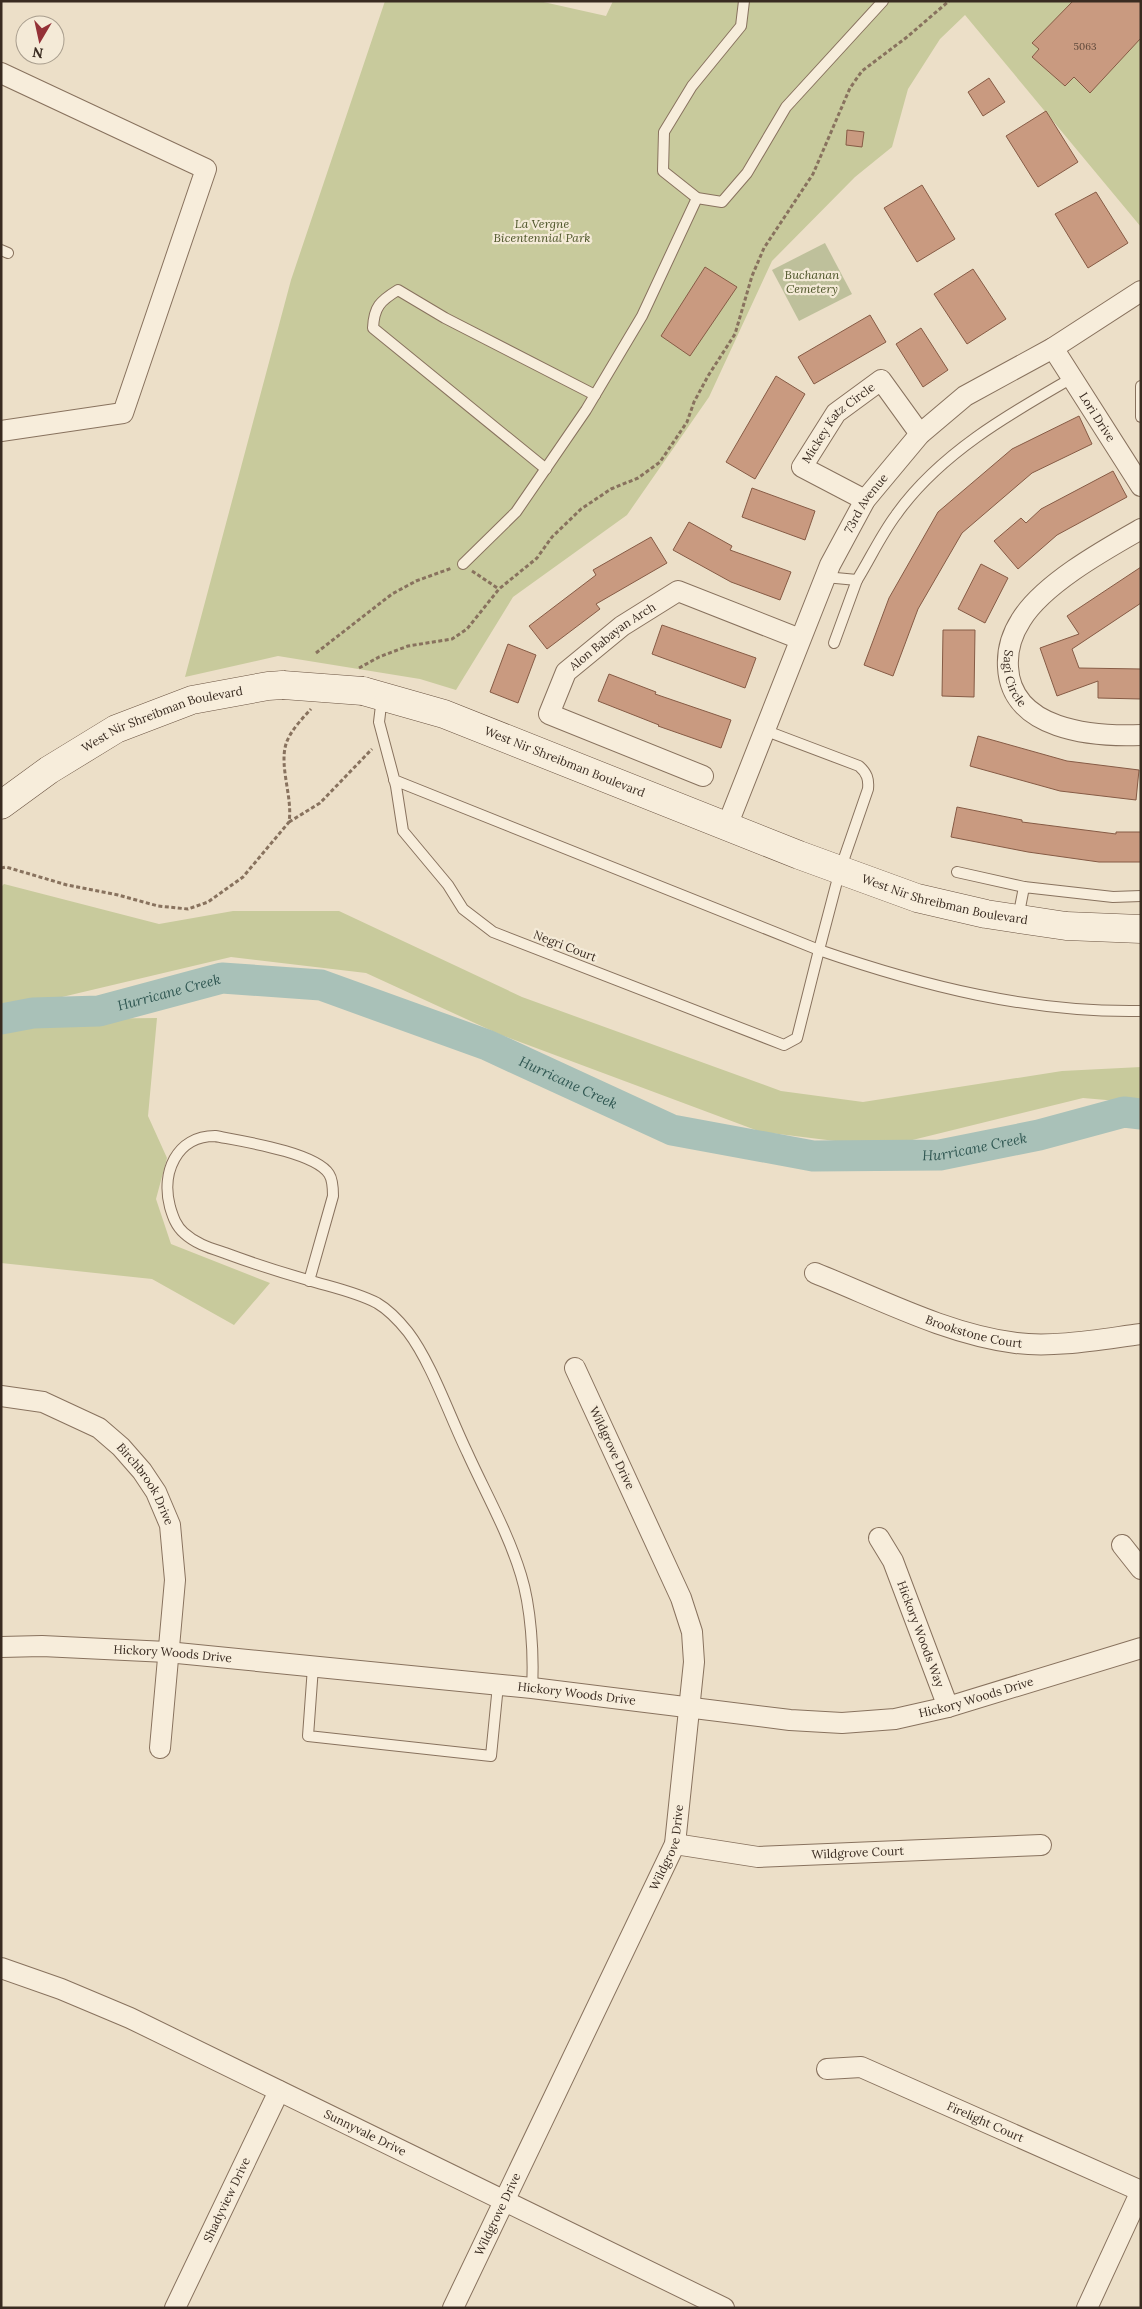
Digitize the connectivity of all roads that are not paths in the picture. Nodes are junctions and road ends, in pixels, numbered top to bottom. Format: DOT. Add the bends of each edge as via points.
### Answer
graph roads {
  1 [pos="744,1"];
  2 [pos="883,1"];
  3 [pos="1,73"];
  4 [pos="697,198"];
  5 [pos="1141,291"];
  6 [pos="1053,348"];
  7 [pos="1072,378"];
  8 [pos="1141,386"];
  9 [pos="595,395"];
  10 [pos="1141,417"];
  11 [pos="1,431"];
  12 [pos="920,434"];
  13 [pos="546,469"];
  14 [pos="1141,486"];
  15 [pos="865,500"];
  16 [pos="1141,529"];
  17 [pos="463,564"];
  18 [pos="825,577"];
  19 [pos="857,580"];
  20 [pos="800,639"];
  21 [pos="834,642"];
  22 [pos="373,694"];
  23 [pos="764,730"];
  24 [pos="1141,735"];
  25 [pos="703,776"];
  26 [pos="394,780"];
  27 [pos="1,805"];
  28 [pos="727,826"];
  29 [pos="840,870"];
  30 [pos="957,872"];
  31 [pos="1024,887"];
  32 [pos="1141,896"];
  33 [pos="1017,919"];
  34 [pos="1141,930"];
  35 [pos="819,950"];
  36 [pos="1141,1010"];
  37 [pos="815,1273"];
  38 [pos="309,1280"];
  39 [pos="1141,1334"];
  40 [pos="575,1368"];
  41 [pos="1,1396"];
  42 [pos="879,1538"];
  43 [pos="1122,1544"];
  44 [pos="1141,1569"];
  45 [pos="1,1647"];
  46 [pos="1141,1648"];
  47 [pos="167,1652"];
  48 [pos="313,1666"];
  49 [pos="498,1685"];
  50 [pos="532,1688"];
  51 [pos="948,1707"];
  52 [pos="690,1708"];
  53 [pos="160,1748"];
  54 [pos="675,1844"];
  55 [pos="1041,1845"];
  56 [pos="1,1968"];
  57 [pos="827,2070"];
  58 [pos="278,2091"];
  59 [pos="1141,2191"];
  60 [pos="505,2199"];
  61 [pos="175,2308"];
  62 [pos="453,2308"];
  63 [pos="724,2308"];
  64 [pos="1087,2308"];
  1 -- 4 [label="lane" via="741,26 692,86 664,132 663,171"];
  2 -- 4 [label="lane" via="786,107 747,173 722,202"];
  3 -- 11 [label="street" via="206,169 123,413"];
  4 -- 9 [label="lane" via="642,316"];
  5 -- 6 [label="street, 73rd Avenue"];
  6 -- 7 [label="street, Lori Drive"];
  6 -- 12 [label="street, 73rd Avenue" via="964,396"];
  7 -- 14 [label="street, Lori Drive"];
  7 -- 19 [label="lane" via="1014,411 939,467 896,514"];
  8 -- 10 [label="lane"];
  9 -- 13 [label="lane"];
  9 -- 13 [label="lane" via="445,318 398,290 384,299 374,313 373,328"];
  12 -- 15 [label="street, 73rd Avenue"];
  12 -- 15 [label="street, Mickey Katz Circle" via="881,380 836,413 802,467"];
  13 -- 17 [label="lane" via="516,512"];
  15 -- 18 [label="street, 73rd Avenue"];
  16 -- 24 [label="street, Sagi Circle" via="1080,566 1033,605 1020,620 1007,659 1012,690 1034,715 1050,724 1077,731 1114,736"];
  18 -- 19 [label="lane"];
  18 -- 20 [label="street, 73rd Avenue"];
  19 -- 21 [label="lane"];
  20 -- 23 [label="street, 73rd Avenue"];
  20 -- 25 [label="street, Alon Babayan Arch" via="678,591 622,626 566,672 549,714"];
  22 -- 26 [label="lane, Negri Court"];
  22 -- 27 [label="main road, West Nir Shreibman Boulevard, bridge" via="283,685 192,700 116,729 48,770"];
  22 -- 28 [label="main road, West Nir Shreibman Boulevard" via="444,714"];
  23 -- 28 [label="street, 73rd Avenue"];
  23 -- 29 [label="lane, Negri Court" via="859,766 866,772 868,789"];
  26 -- 35 [label="lane"];
  26 -- 35 [label="lane, Negri Court" via="403,831 448,885 463,909 492,932 784,1045 797,1038"];
  28 -- 29 [label="main road, West Nir Shreibman Boulevard"];
  29 -- 33 [label="main road, West Nir Shreibman Boulevard" via="917,898"];
  29 -- 35 [label="lane, Negri Court"];
  30 -- 31 [label="lane"];
  31 -- 32 [label="lane" via="1113,897"];
  31 -- 33 [label="lane"];
  33 -- 34 [label="main road, West Nir Shreibman Boulevard" via="1066,926"];
  35 -- 36 [label="lane" via="910,980 1018,1003 1059,1008"];
  37 -- 39 [label="street, Brookstone Court" via="958,1331 1017,1343 1071,1342"];
  38 -- 38 [label="lane" via="195,1242 182,1232 175,1222 167,1193 167,1177 182,1148 192,1140 215,1136 292,1153 319,1164 329,1173 333,1196"];
  38 -- 50 [label="lane" via="378,1304 408,1332 420,1352 509,1543 521,1576 530,1631"];
  40 -- 52 [label="street, Wildgrove Drive" via="681,1598 692,1632 694,1662"];
  41 -- 47 [label="street, Birchbrook Drive" via="43,1402 99,1428 121,1446 156,1492 170,1525 175,1580"];
  42 -- 51 [label="street, Hickory Woods Way" via="894,1561"];
  43 -- 44 [label="street"];
  45 -- 47 [label="street, Hickory Woods Drive"];
  46 -- 51 [label="street, Hickory Woods Drive"];
  47 -- 48 [label="street, Hickory Woods Drive"];
  47 -- 53 [label="street, Birchbrook Drive"];
  48 -- 49 [label="street, Hickory Woods Drive"];
  48 -- 49 [label="lane" via="308,1736 491,1756"];
  49 -- 50 [label="street, Hickory Woods Drive"];
  50 -- 52 [label="street, Hickory Woods Drive"];
  51 -- 52 [label="street, Hickory Woods Drive" via="895,1719 842,1722 790,1720"];
  52 -- 54 [label="street, Wildgrove Drive"];
  54 -- 55 [label="street, Wildgrove Court" via="758,1857"];
  54 -- 60 [label="street, Wildgrove Drive"];
  56 -- 58 [label="street, Sunnyvale Drive" via="130,2018"];
  57 -- 59 [label="street, Firelight Court" via="861,2067"];
  58 -- 60 [label="street, Sunnyvale Drive"];
  58 -- 61 [label="street, Shadyview Drive"];
  59 -- 64 [label="street"];
  60 -- 62 [label="street, Wildgrove Drive"];
  60 -- 63 [label="street, Sunnyvale Drive"];
}
